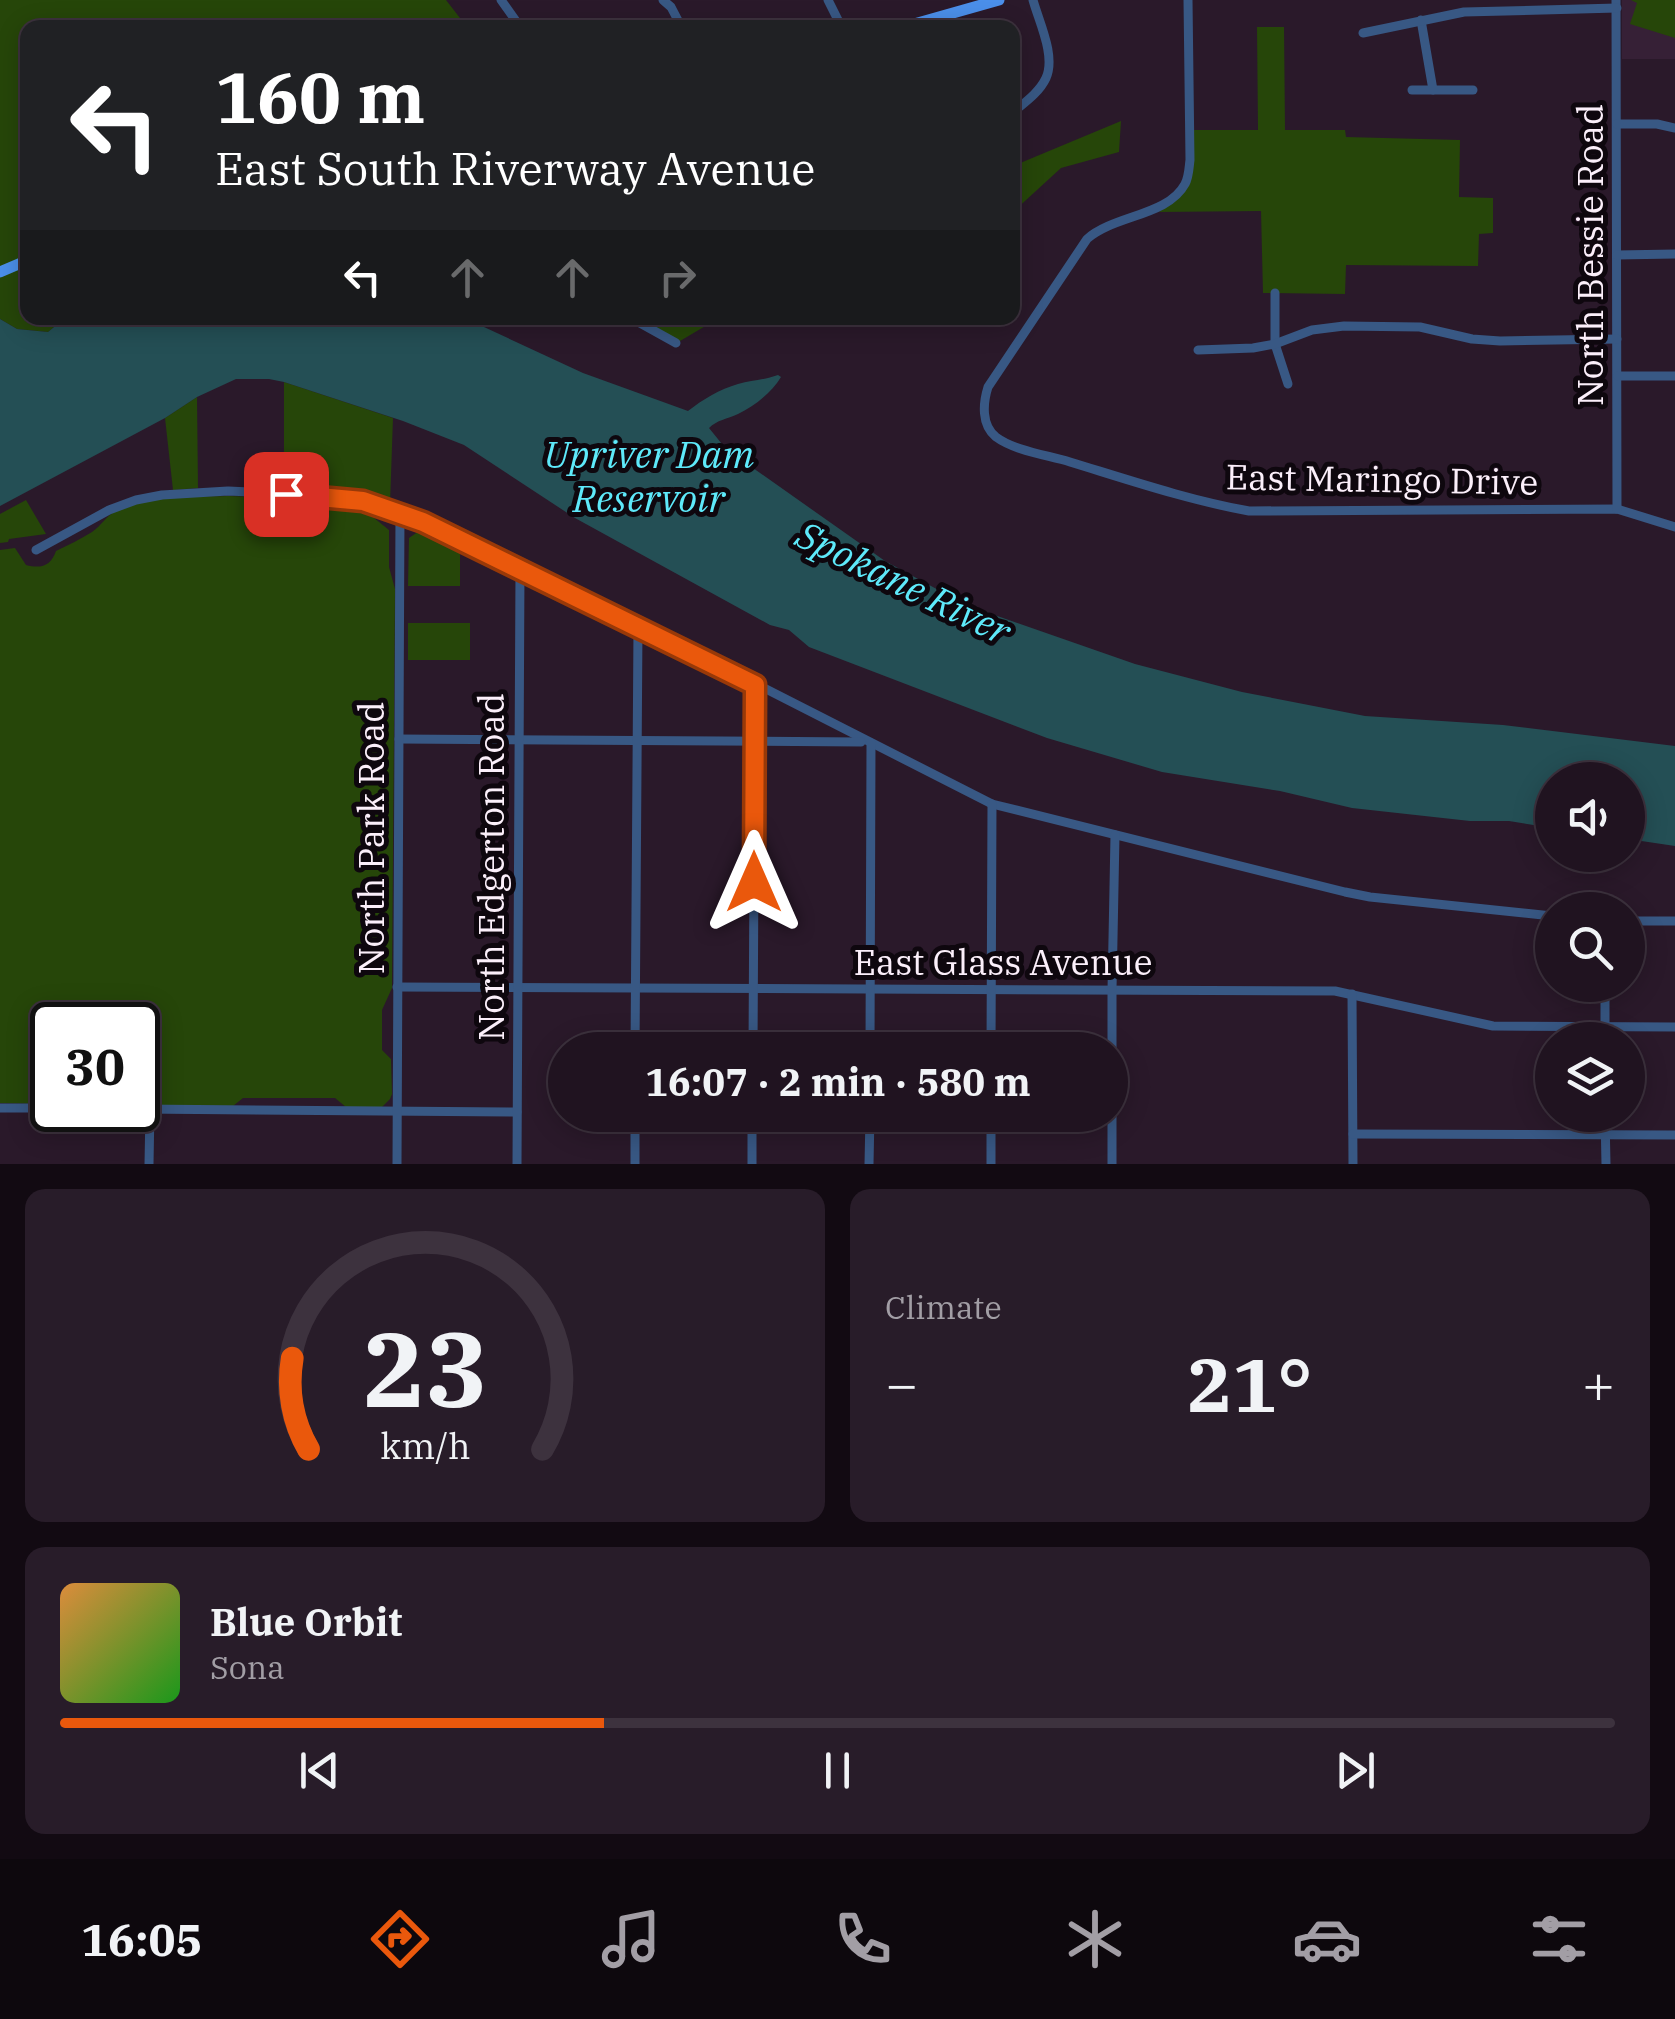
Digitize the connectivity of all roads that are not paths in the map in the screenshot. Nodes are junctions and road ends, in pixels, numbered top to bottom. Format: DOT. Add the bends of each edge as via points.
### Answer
graph roads {
  1 [pos="663,0"];
  2 [pos="999,0"];
  3 [pos="1033,0"];
  4 [pos="1188,0"];
  5 [pos="976,3"];
  6 [pos="1616,4"];
  7 [pos="678,20"];
  8 [pos="924,20"];
  9 [pos="1422,20"];
  10 [pos="1363,33"];
  11 [pos="1412,90"];
  12 [pos="1433,90"];
  13 [pos="1472,90"];
  14 [pos="1020,106"];
  15 [pos="1617,124"];
  16 [pos="1675,128"];
  17 [pos="1675,254"];
  18 [pos="1618,255"];
  19 [pos="1274,293"];
  20 [pos="643,325"];
  21 [pos="1617,339"];
  22 [pos="676,344"];
  23 [pos="1275,344"];
  24 [pos="1198,350"];
  25 [pos="1618,376"];
  26 [pos="1675,376"];
  27 [pos="1288,384"];
  28 [pos="1617,509"];
  29 [pos="400,513"];
  30 [pos="1675,528"];
  31 [pos="36,550"];
  32 [pos="520,570"];
  33 [pos="638,628"];
  34 [pos="755,685"];
  35 [pos="399,739"];
  36 [pos="519,740"];
  37 [pos="637,740"];
  38 [pos="754,741"];
  39 [pos="869,743"];
  40 [pos="992,804"];
  41 [pos="1115,834"];
  42 [pos="1535,914"];
  43 [pos="1675,920"];
  44 [pos="1645,921"];
  45 [pos="398,987"];
  46 [pos="518,988"];
  47 [pos="636,988"];
  48 [pos="753,988"];
  49 [pos="870,989"];
  50 [pos="990,990"];
  51 [pos="1112,990"];
  52 [pos="1352,994"];
  53 [pos="1535,1027"];
  54 [pos="1645,1027"];
  55 [pos="1675,1027"];
  56 [pos="636,1032"];
  57 [pos="753,1032"];
  58 [pos="870,1032"];
  59 [pos="990,1032"];
  60 [pos="0,1108"];
  61 [pos="30,1108"];
  62 [pos="160,1109"];
  63 [pos="397,1111"];
  64 [pos="518,1112"];
  65 [pos="150,1132"];
  66 [pos="635,1132"];
  67 [pos="752,1132"];
  68 [pos="870,1132"];
  69 [pos="991,1132"];
  70 [pos="1606,1132"];
  71 [pos="1353,1134"];
  72 [pos="1606,1135"];
  73 [pos="1675,1135"];
  74 [pos="149,1164"];
  75 [pos="397,1164"];
  76 [pos="517,1164"];
  77 [pos="635,1164"];
  78 [pos="752,1164"];
  79 [pos="870,1164"];
  80 [pos="991,1164"];
  81 [pos="1112,1164"];
  82 [pos="1353,1164"];
  83 [pos="1606,1164"];
  1 -- 7 [label="street"];
  2 -- 5 [label="main road"];
  3 -- 14 [label="street" via="1048,76"];
  4 -- 28 [label="street, East Maringo Drive" via="1187,182 1174,198 1086,239 988,387 986,419 994,435 1249,511"];
  5 -- 8 [label="main road"];
  6 -- 9 [label="street" via="1477,10"];
  6 -- 15 [label="street, North Bessie Road"];
  9 -- 10 [label="street"];
  9 -- 12 [label="street"];
  11 -- 12 [label="street"];
  12 -- 13 [label="street"];
  15 -- 16 [label="street"];
  15 -- 18 [label="street, North Bessie Road"];
  17 -- 18 [label="street"];
  18 -- 21 [label="street, North Bessie Road"];
  19 -- 23 [label="street"];
  20 -- 22 [label="street"];
  21 -- 23 [label="street" via="1500,341 1420,328 1344,326"];
  21 -- 25 [label="street, North Bessie Road"];
  23 -- 24 [label="street"];
  23 -- 27 [label="street"];
  25 -- 26 [label="street"];
  25 -- 28 [label="street, North Bessie Road"];
  28 -- 30 [label="street, East Maringo Drive"];
  29 -- 31 [label="street" via="316,495 162,495 110,510"];
  29 -- 32 [label="street"];
  29 -- 35 [label="street, North Park Road"];
  32 -- 33 [label="street"];
  32 -- 36 [label="street, North Edgerton Road"];
  33 -- 34 [label="street"];
  33 -- 37 [label="street"];
  34 -- 38 [label="street"];
  34 -- 39 [label="street"];
  35 -- 36 [label="street"];
  35 -- 45 [label="street, North Park Road"];
  36 -- 37 [label="street"];
  36 -- 46 [label="street, North Edgerton Road"];
  37 -- 38 [label="street"];
  37 -- 47 [label="street"];
  38 -- 39 [label="street"];
  38 -- 48 [label="street"];
  39 -- 40 [label="street"];
  39 -- 49 [label="street"];
  40 -- 41 [label="street"];
  40 -- 50 [label="street"];
  41 -- 42 [label="street" via="1370,897"];
  41 -- 51 [label="street"];
  43 -- 44 [label="street"];
  45 -- 46 [label="street, East Glass Avenue"];
  45 -- 63 [label="street, North Park Road"];
  46 -- 47 [label="street, East Glass Avenue"];
  46 -- 64 [label="street, North Edgerton Road"];
  47 -- 48 [label="street, East Glass Avenue"];
  47 -- 56 [label="street"];
  48 -- 49 [label="street, East Glass Avenue"];
  48 -- 57 [label="street"];
  49 -- 50 [label="street, East Glass Avenue"];
  49 -- 58 [label="street"];
  50 -- 51 [label="street, East Glass Avenue"];
  50 -- 59 [label="street"];
  51 -- 52 [label="street, East Glass Avenue"];
  51 -- 81 [label="street"];
  52 -- 53 [label="street, East Glass Avenue" via="1467,1022"];
  52 -- 71 [label="street"];
  54 -- 55 [label="street, East Glass Avenue"];
  60 -- 61 [label="street"];
  62 -- 63 [label="street"];
  63 -- 64 [label="street"];
  63 -- 75 [label="street, North Park Road"];
  64 -- 76 [label="street, North Edgerton Road"];
  65 -- 74 [label="street"];
  66 -- 77 [label="street"];
  67 -- 78 [label="street"];
  68 -- 79 [label="street"];
  69 -- 80 [label="street"];
  70 -- 72 [label="street"];
  71 -- 72 [label="street"];
  71 -- 82 [label="street"];
  72 -- 73 [label="street"];
  72 -- 83 [label="street"];
}
